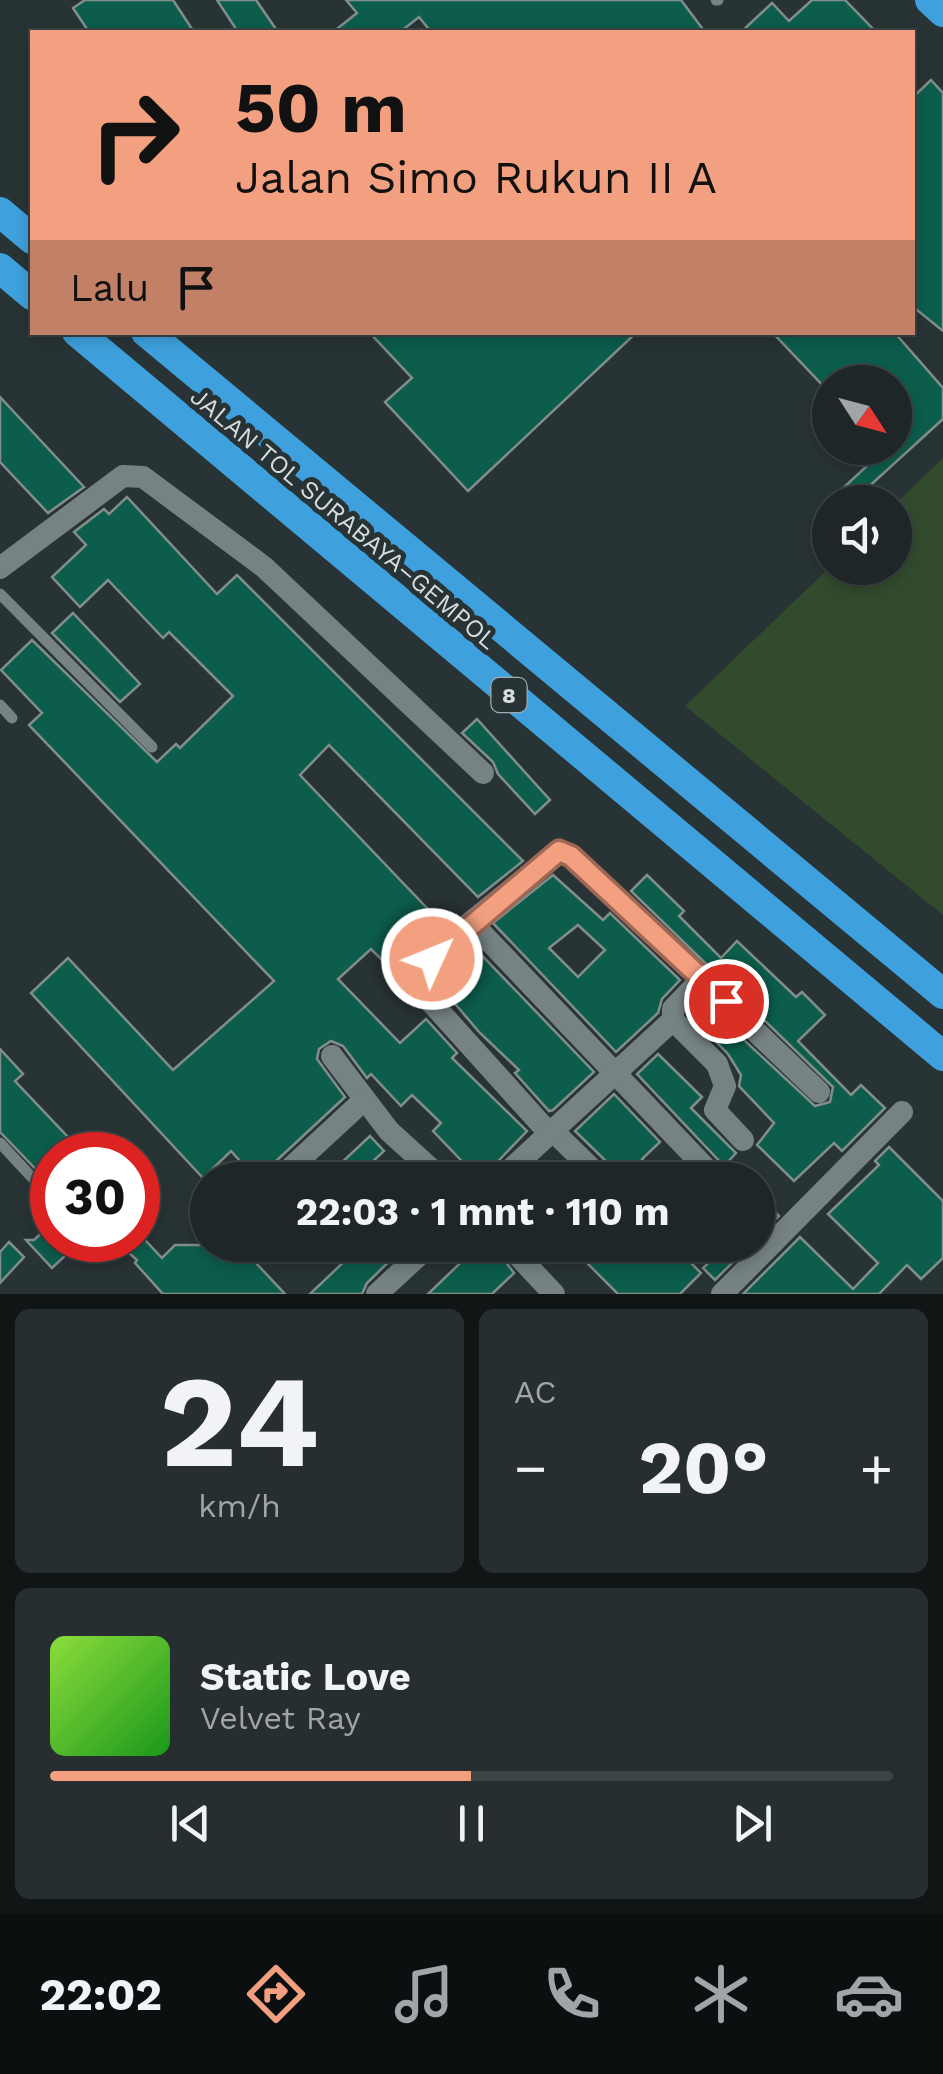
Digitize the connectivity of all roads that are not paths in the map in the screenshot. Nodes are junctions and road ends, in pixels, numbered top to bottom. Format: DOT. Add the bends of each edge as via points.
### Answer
graph roads {
  1 [pos="930,0"];
  2 [pos="943,12"];
  3 [pos="0,212"];
  4 [pos="30,236"];
  5 [pos="0,268"];
  6 [pos="30,293"];
  7 [pos="81,335"];
  8 [pos="150,335"];
  9 [pos="0,568"];
  10 [pos="0,594"];
  11 [pos="0,705"];
  12 [pos="12,718"];
  13 [pos="152,747"];
  14 [pos="483,773"];
  15 [pos="471,922"];
  16 [pos="703,978"];
  17 [pos="943,994"];
  18 [pos="672,1020"];
  19 [pos="332,1056"];
  20 [pos="943,1056"];
  21 [pos="616,1072"];
  22 [pos="820,1092"];
  23 [pos="364,1100"];
  24 [pos="902,1112"];
  25 [pos="550,1132"];
  26 [pos="743,1140"];
  27 [pos="0,1143"];
  28 [pos="297,1162"];
  29 [pos="424,1162"];
  30 [pos="518,1162"];
  31 [pos="583,1162"];
  32 [pos="700,1162"];
  33 [pos="30,1175"];
  34 [pos="412,1262"];
  35 [pos="524,1262"];
  36 [pos="378,1294"];
  37 [pos="554,1294"];
  38 [pos="722,1294"];
  1 -- 2 [label="highway"];
  3 -- 4 [label="highway"];
  5 -- 6 [label="highway"];
  7 -- 20 [label="highway, JALAN TOL SURABAYA–GEMPOL / 8"];
  8 -- 17 [label="highway, JALAN TOL SURABAYA–GEMPOL / 8"];
  9 -- 14 [label="street" via="122,476 151,481 264,567"];
  10 -- 13 [label="lane"];
  11 -- 12 [label="lane"];
  15 -- 16 [label="street" via="559,851"];
  15 -- 21 [label="street"];
  15 -- 25 [label="street" via="412,981"];
  16 -- 18 [label="street" via="671,1011"];
  16 -- 22 [label="street"];
  18 -- 21 [label="street"];
  18 -- 26 [label="street" via="716,1064 724,1086 715,1110"];
  19 -- 23 [label="street"];
  21 -- 25 [label="street"];
  21 -- 32 [label="street"];
  23 -- 28 [label="street"];
  23 -- 29 [label="street"];
  24 -- 38 [label="street"];
  25 -- 30 [label="street"];
  25 -- 31 [label="street"];
  27 -- 33 [label="lane"];
  34 -- 36 [label="street"];
  35 -- 37 [label="street"];
}
